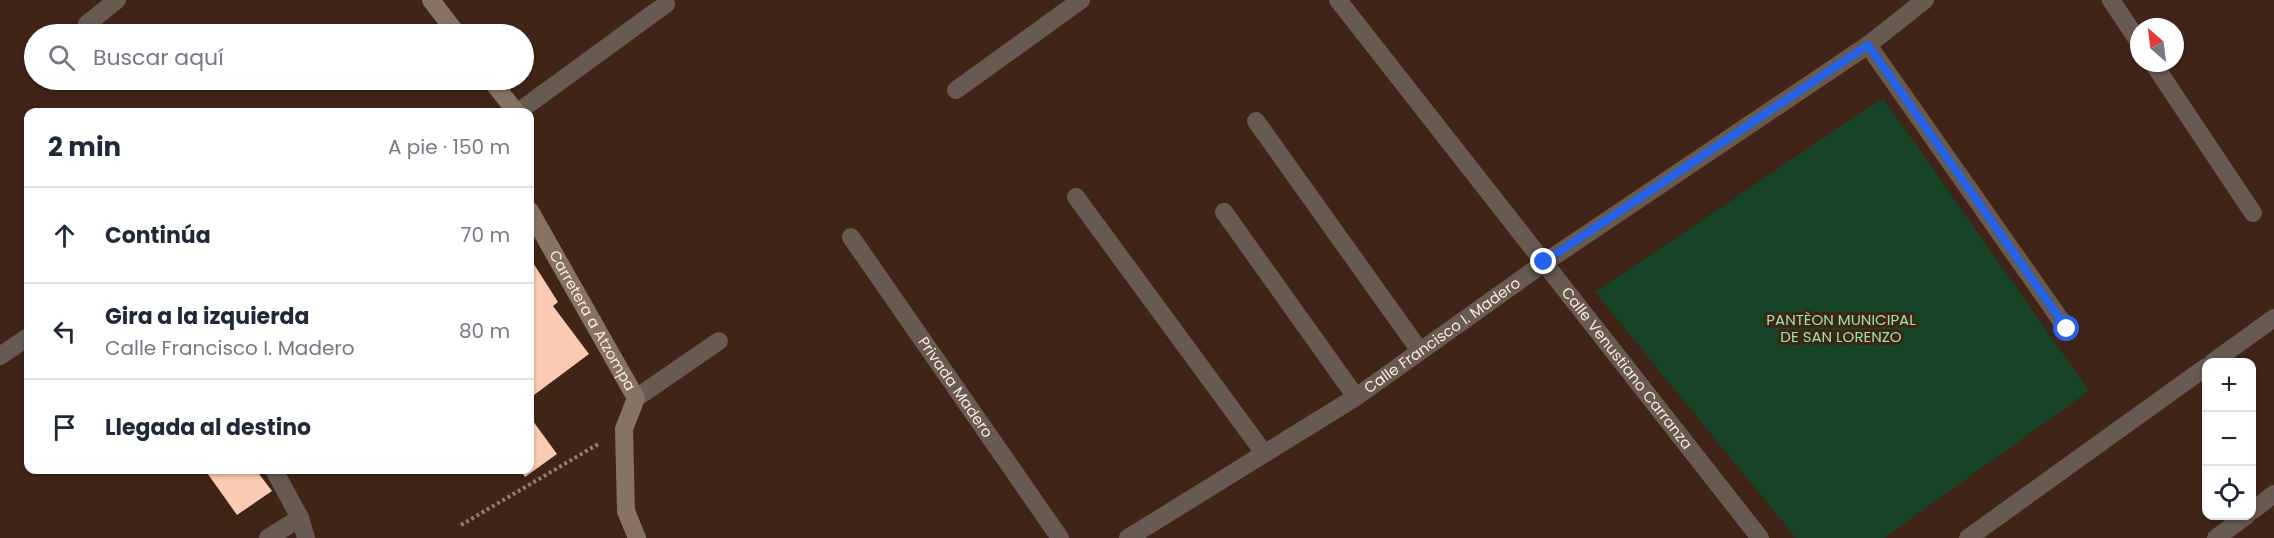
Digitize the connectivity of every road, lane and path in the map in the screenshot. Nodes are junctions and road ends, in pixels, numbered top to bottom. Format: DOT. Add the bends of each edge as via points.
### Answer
graph roads {
  1 [pos="117,0"];
  2 [pos="430,0"];
  3 [pos="665,0"];
  4 [pos="1081,0"];
  5 [pos="1338,0"];
  6 [pos="1925,0"];
  7 [pos="2111,0"];
  8 [pos="87,24"];
  9 [pos="449,24"];
  10 [pos="2130,28"];
  11 [pos="1868,45"];
  12 [pos="2159,72"];
  13 [pos="499,90"];
  14 [pos="956,90"];
  15 [pos="514,108"];
  16 [pos="523,108"];
  17 [pos="1256,121"];
  18 [pos="1076,197"];
  19 [pos="1224,212"];
  20 [pos="2253,213"];
  21 [pos="534,218"];
  22 [pos="851,237"];
  23 [pos="1544,262"];
  24 [pos="2274,318"];
  25 [pos="2067,329"];
  26 [pos="24,340"];
  27 [pos="718,341"];
  28 [pos="1420,351"];
  29 [pos="0,356"];
  30 [pos="2220,358"];
  31 [pos="2202,370"];
  32 [pos="1356,397"];
  33 [pos="636,398"];
  34 [pos="624,429"];
  35 [pos="1264,453"];
  36 [pos="276,474"];
  37 [pos="2274,494"];
  38 [pos="2256,508"];
  39 [pos="300,518"];
  40 [pos="2241,520"];
  41 [pos="460,525"];
  42 [pos="268,538"];
  43 [pos="306,538"];
  44 [pos="637,538"];
  45 [pos="1060,538"];
  46 [pos="1128,538"];
  47 [pos="1760,538"];
  48 [pos="1968,538"];
  49 [pos="2216,538"];
  1 -- 8 [label="street"];
  2 -- 9 [label="main road"];
  3 -- 16 [label="street" via="666,4"];
  4 -- 14 [label="street"];
  5 -- 23 [label="street, Calle Venustiano Carranza"];
  6 -- 11 [label="street, Calle Francisco I. Madero"];
  7 -- 10 [label="street"];
  11 -- 23 [label="street, Calle Francisco I. Madero"];
  11 -- 25 [label="street"];
  12 -- 20 [label="street"];
  13 -- 15 [label="main road"];
  17 -- 28 [label="street"];
  18 -- 35 [label="street"];
  19 -- 32 [label="street"];
  21 -- 33 [label="main road, Carretera a Atzompa"];
  22 -- 45 [label="street, Privada Madero"];
  23 -- 28 [label="street, Calle Francisco I. Madero"];
  23 -- 47 [label="street, Calle Venustiano Carranza"];
  24 -- 30 [label="street"];
  26 -- 29 [label="street"];
  27 -- 33 [label="street"];
  28 -- 32 [label="street, Calle Francisco I. Madero"];
  31 -- 48 [label="street"];
  32 -- 35 [label="street, Calle Francisco I. Madero"];
  33 -- 34 [label="main road, Carretera a Atzompa"];
  34 -- 41 [label="path"];
  34 -- 44 [label="main road, Carretera a Atzompa" via="626,511"];
  35 -- 46 [label="street, Calle Francisco I. Madero"];
  36 -- 39 [label="street"];
  37 -- 38 [label="street"];
  39 -- 42 [label="street"];
  39 -- 43 [label="street"];
  40 -- 49 [label="street"];
}
